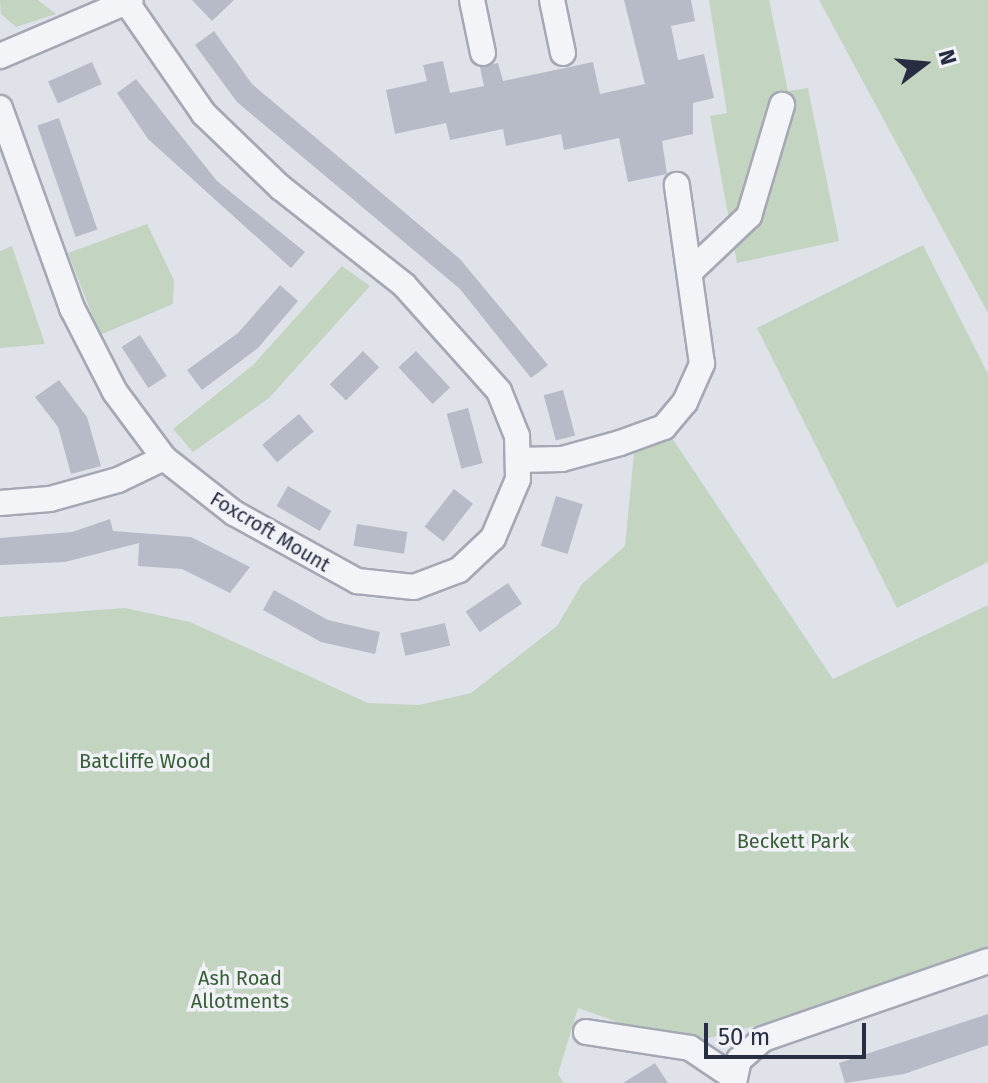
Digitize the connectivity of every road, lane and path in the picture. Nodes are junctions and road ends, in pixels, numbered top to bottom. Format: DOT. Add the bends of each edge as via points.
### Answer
graph roads {
  1 [pos="472,0"];
  2 [pos="552,0"];
  3 [pos="129,1"];
  4 [pos="483,53"];
  5 [pos="563,53"];
  6 [pos="0,56"];
  7 [pos="782,105"];
  8 [pos="0,108"];
  9 [pos="677,185"];
  10 [pos="692,270"];
  11 [pos="164,458"];
  12 [pos="518,460"];
  13 [pos="0,503"];
  14 [pos="988,961"];
  15 [pos="586,1032"];
  16 [pos="737,1072"];
  1 -- 4 [label="street"];
  2 -- 5 [label="street"];
  3 -- 6 [label="street"];
  3 -- 12 [label="street, Foxcroft Mount" via="204,114 466,347 512,416"];
  7 -- 10 [label="street" via="749,216"];
  8 -- 11 [label="street, Foxcroft Mount" via="72,308 115,392"];
  9 -- 10 [label="street"];
  10 -- 12 [label="street" via="702,364 664,427 562,459"];
  11 -- 12 [label="street, Foxcroft Mount" via="319,565 389,588 434,581 476,556 512,502"];
  11 -- 13 [label="street" via="77,492"];
  14 -- 16 [label="street" via="770,1036"];
  15 -- 16 [label="street" via="690,1048"];
}
